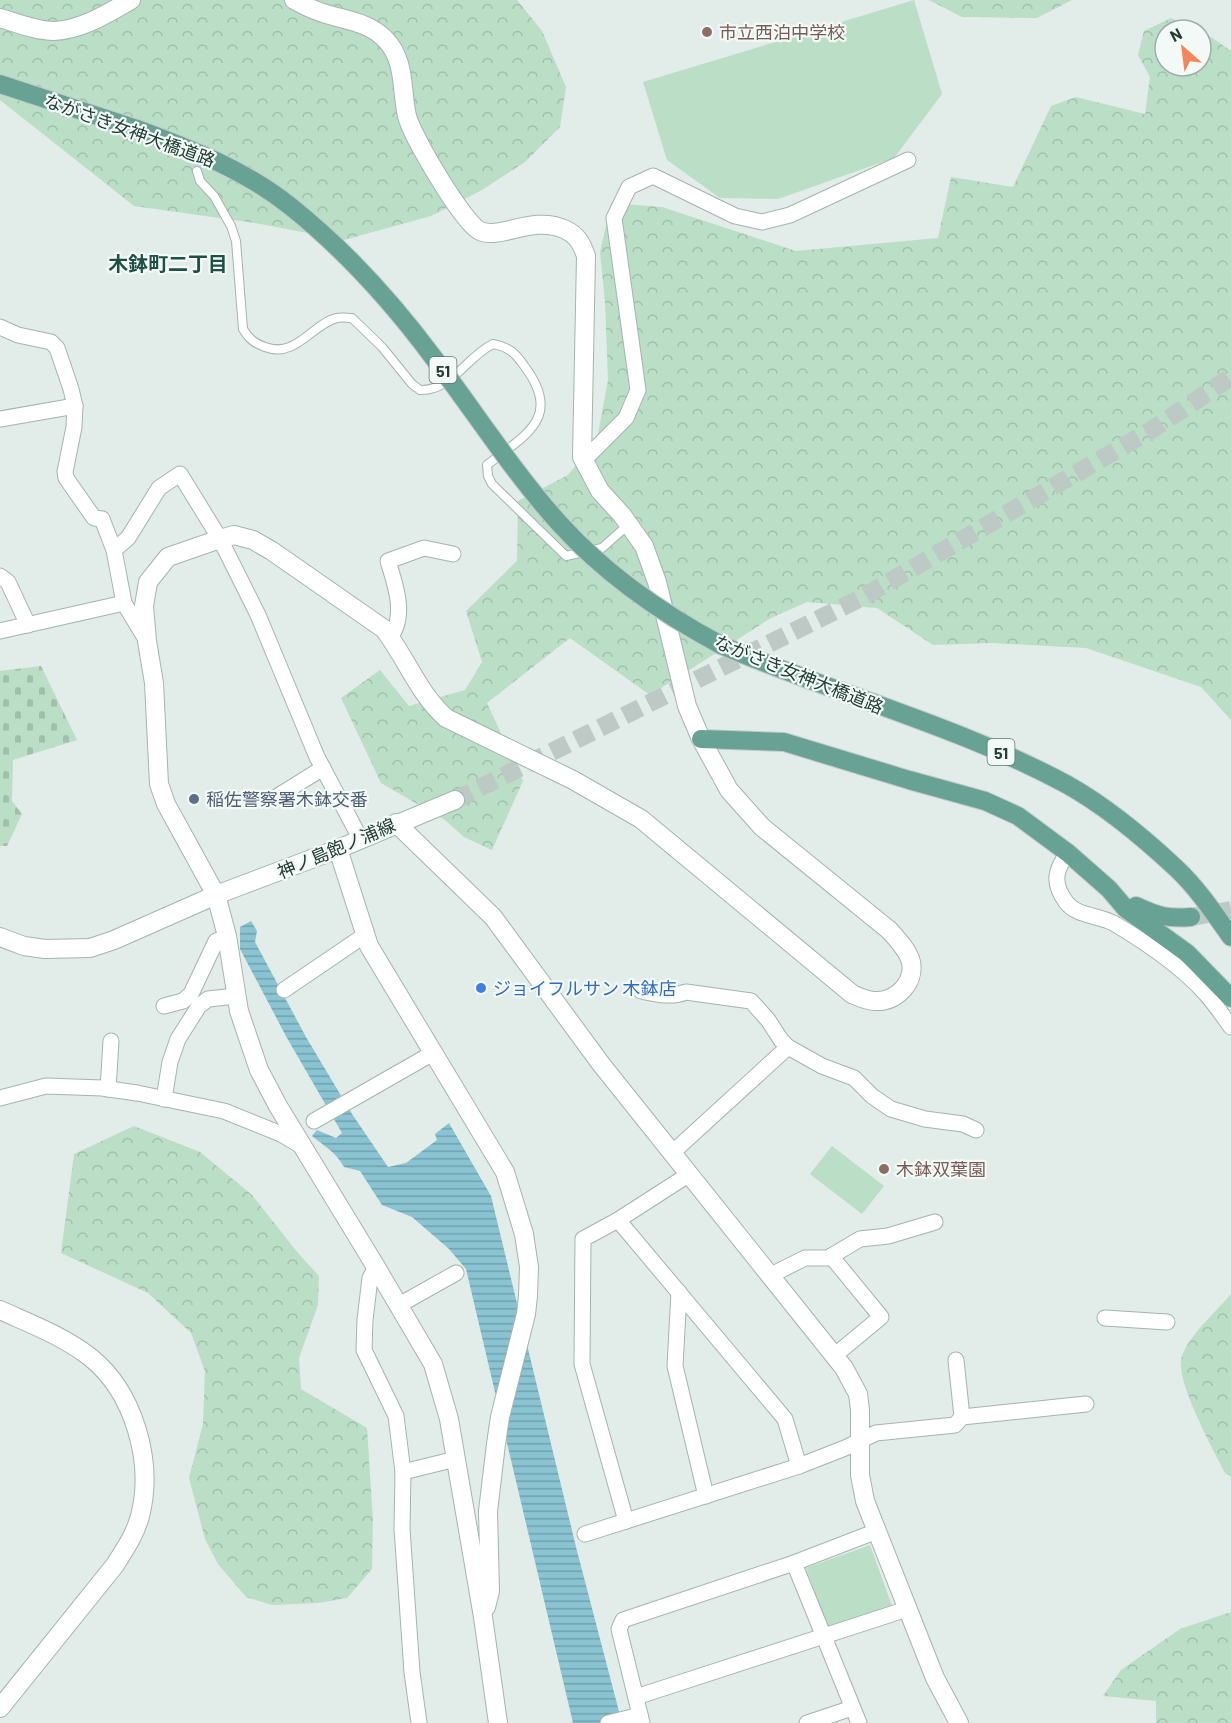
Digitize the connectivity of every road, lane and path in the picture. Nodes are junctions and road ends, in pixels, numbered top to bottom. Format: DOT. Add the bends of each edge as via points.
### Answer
graph roads {
  1 [pos="131,0"];
  2 [pos="294,0"];
  3 [pos="0,18"];
  4 [pos="0,84"];
  5 [pos="908,160"];
  6 [pos="197,171"];
  7 [pos="0,327"];
  8 [pos="75,406"];
  9 [pos="0,418"];
  10 [pos="583,461"];
  11 [pos="629,524"];
  12 [pos="220,539"];
  13 [pos="114,550"];
  14 [pos="453,554"];
  15 [pos="0,576"];
  16 [pos="124,603"];
  17 [pos="28,625"];
  18 [pos="0,631"];
  19 [pos="390,637"];
  20 [pos="147,641"];
  21 [pos="701,740"];
  22 [pos="323,768"];
  23 [pos="278,796"];
  24 [pos="455,800"];
  25 [pos="396,823"];
  26 [pos="360,838"];
  27 [pos="338,849"];
  28 [pos="1068,853"];
  29 [pos="1109,889"];
  30 [pos="216,895"];
  31 [pos="1191,917"];
  32 [pos="365,935"];
  33 [pos="1231,937"];
  34 [pos="227,938"];
  35 [pos="1,941"];
  36 [pos="284,990"];
  37 [pos="641,991"];
  38 [pos="236,996"];
  39 [pos="1231,998"];
  40 [pos="164,1006"];
  41 [pos="1231,1027"];
  42 [pos="111,1041"];
  43 [pos="788,1047"];
  44 [pos="434,1053"];
  45 [pos="108,1089"];
  46 [pos="0,1098"];
  47 [pos="164,1099"];
  48 [pos="314,1121"];
  49 [pos="976,1130"];
  50 [pos="303,1147"];
  51 [pos="672,1154"];
  52 [pos="688,1174"];
  53 [pos="618,1220"];
  54 [pos="935,1222"];
  55 [pos="831,1256"];
  56 [pos="376,1267"];
  57 [pos="456,1273"];
  58 [pos="769,1276"];
  59 [pos="679,1292"];
  60 [pos="399,1305"];
  61 [pos="0,1310"];
  62 [pos="1106,1318"];
  63 [pos="1167,1322"];
  64 [pos="834,1356"];
  65 [pos="956,1360"];
  66 [pos="1086,1404"];
  67 [pos="962,1417"];
  68 [pos="860,1440"];
  69 [pos="456,1459"];
  70 [pos="799,1466"];
  71 [pos="403,1472"];
  72 [pos="706,1496"];
  73 [pos="626,1521"];
  74 [pos="878,1532"];
  75 [pos="585,1534"];
  76 [pos="794,1563"];
  77 [pos="907,1609"];
  78 [pos="483,1617"];
  79 [pos="824,1637"];
  80 [pos="636,1697"];
  81 [pos="0,1708"];
  82 [pos="852,1708"];
  83 [pos="637,1718"];
  84 [pos="419,1723"];
  85 [pos="498,1723"];
  86 [pos="608,1723"];
  87 [pos="807,1723"];
  88 [pos="860,1723"];
  89 [pos="959,1723"];
  1 -- 3 [label="street" via="94,21 53,31"];
  2 -- 10 [label="street" via="321,13 362,24 386,40 400,63 407,116 416,139 467,221 480,231 492,233 553,224 575,234 582,244 586,256"];
  4 -- 33 [label="main road, ながさき女神大橋道路 / 51, bridge" via="184,146 227,166 289,205 360,272 414,332 559,523 629,587 721,645 993,748 1067,785 1113,816 1171,864"];
  5 -- 10 [label="street" via="790,215 762,222 735,216 653,176 629,187 614,218 638,390 626,418"];
  6 -- 11 [label="lane" via="231,226 236,242 243,329 252,341 282,350 330,320 352,318 420,390 437,388 466,367 482,349 503,345 513,350 538,386 542,410 536,423 487,465 492,484 566,556 602,548"];
  7 -- 8 [label="street" via="51,342 57,348"];
  8 -- 9 [label="street"];
  8 -- 13 [label="street" via="66,478 94,518 102,519"];
  10 -- 11 [label="street" via="600,491"];
  11 -- 21 [label="street" via="644,546 657,582 687,706"];
  12 -- 13 [label="street" via="180,474 159,488 128,538"];
  12 -- 19 [label="street" via="234,535 253,540 384,629"];
  12 -- 20 [label="street" via="168,557 148,582 144,606"];
  12 -- 22 [label="street" via="273,648"];
  13 -- 16 [label="street"];
  14 -- 19 [label="street" via="424,548 388,561 398,591 399,609"];
  15 -- 17 [label="street" via="8,582"];
  16 -- 17 [label="street"];
  16 -- 20 [label="street"];
  17 -- 18 [label="street"];
  19 -- 21 [label="street" via="433,706 446,718 573,780 641,819 852,993 874,1001 900,993 911,969 909,956 896,938 762,827 729,790"];
  20 -- 30 [label="street" via="154,683 159,784"];
  21 -- 28 [label="main road" via="784,742 985,801 1018,816"];
  22 -- 23 [label="street"];
  22 -- 26 [label="street"];
  24 -- 25 [label="street, 神ノ島飽ノ浦線"];
  25 -- 26 [label="street, 神ノ島飽ノ浦線"];
  25 -- 51 [label="street" via="493,917"];
  26 -- 27 [label="street, 神ノ島飽ノ浦線"];
  27 -- 30 [label="street, 神ノ島飽ノ浦線"];
  27 -- 32 [label="street"];
  28 -- 29 [label="main road"];
  28 -- 41 [label="street" via="1056,877 1068,904 1114,924 1179,968 1208,996"];
  29 -- 31 [label="main road" via="1156,916"];
  29 -- 39 [label="main road" via="1126,909 1187,953"];
  30 -- 34 [label="street"];
  30 -- 35 [label="street, 神ノ島飽ノ浦線" via="90,948 45,949"];
  32 -- 36 [label="street"];
  32 -- 44 [label="street"];
  34 -- 38 [label="street"];
  34 -- 40 [label="street" via="216,941 191,994 183,1001"];
  37 -- 43 [label="street" via="665,996 686,992 751,1001"];
  38 -- 47 [label="street" via="208,999 199,1006 178,1039"];
  38 -- 50 [label="street" via="259,1070"];
  42 -- 45 [label="street"];
  43 -- 49 [label="street" via="854,1078 891,1109"];
  43 -- 51 [label="street"];
  44 -- 48 [label="street"];
  44 -- 78 [label="street" via="505,1172 524,1234 529,1267 526,1314 500,1417 492,1476 488,1511 490,1591"];
  45 -- 46 [label="street" via="46,1086"];
  45 -- 47 [label="street"];
  47 -- 50 [label="street" via="224,1111"];
  50 -- 56 [label="street"];
  51 -- 52 [label="street"];
  52 -- 53 [label="street"];
  52 -- 58 [label="street"];
  53 -- 59 [label="street"];
  53 -- 73 [label="street" via="583,1239 582,1364"];
  54 -- 55 [label="street" via="888,1236 860,1239"];
  55 -- 58 [label="street" via="805,1258"];
  55 -- 64 [label="street" via="881,1317"];
  56 -- 60 [label="street"];
  56 -- 71 [label="street" via="370,1278 364,1350 396,1416"];
  57 -- 60 [label="street"];
  58 -- 64 [label="street"];
  59 -- 70 [label="street" via="785,1419"];
  59 -- 72 [label="street" via="675,1365"];
  60 -- 69 [label="street" via="433,1364"];
  61 -- 81 [label="street" via="64,1339 103,1368 135,1423 145,1472 140,1515 127,1548"];
  62 -- 63 [label="street"];
  64 -- 68 [label="street" via="858,1395"];
  65 -- 67 [label="street"];
  66 -- 67 [label="street"];
  67 -- 68 [label="street" via="955,1425 876,1433"];
  68 -- 70 [label="street"];
  68 -- 74 [label="street" via="865,1501"];
  69 -- 71 [label="street"];
  69 -- 78 [label="street"];
  70 -- 72 [label="street"];
  71 -- 84 [label="street" via="402,1529"];
  72 -- 73 [label="street"];
  73 -- 75 [label="street"];
  74 -- 76 [label="street"];
  74 -- 77 [label="street"];
  76 -- 79 [label="street"];
  76 -- 80 [label="street" via="623,1620 618,1629"];
  77 -- 79 [label="street"];
  77 -- 89 [label="street" via="935,1678"];
  78 -- 85 [label="street"];
  79 -- 80 [label="street"];
  79 -- 82 [label="street"];
  80 -- 83 [label="street"];
  82 -- 87 [label="street"];
  82 -- 88 [label="street"];
  83 -- 86 [label="street"];
}
